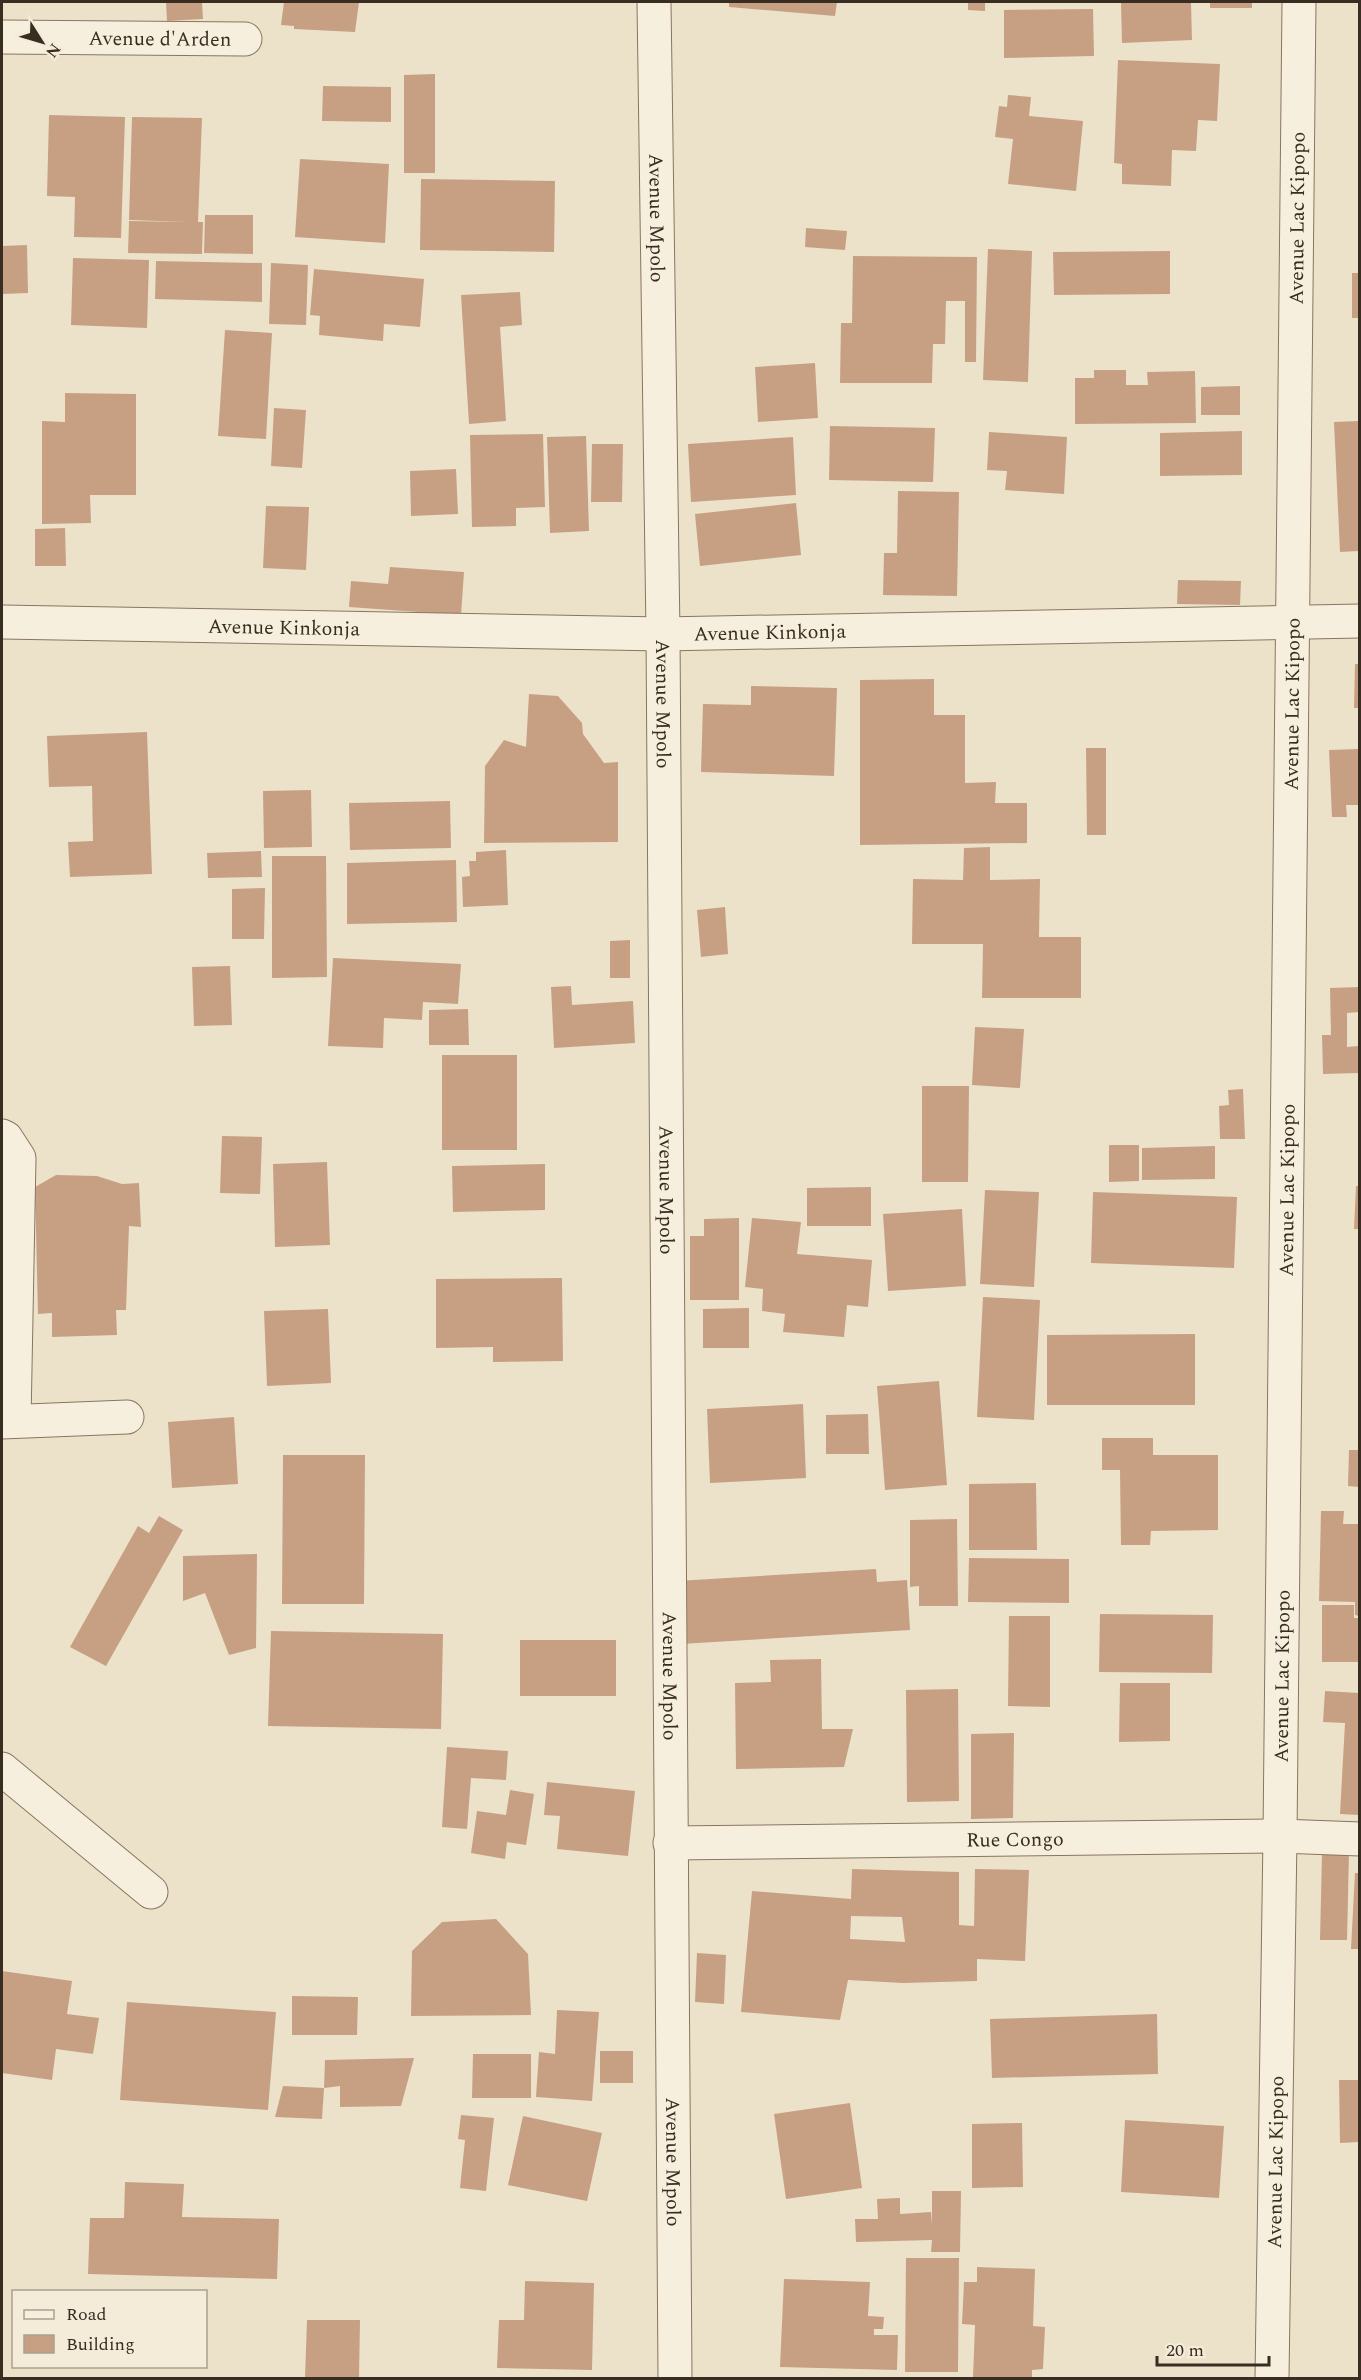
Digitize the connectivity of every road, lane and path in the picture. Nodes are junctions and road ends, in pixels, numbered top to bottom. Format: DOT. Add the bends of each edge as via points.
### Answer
graph roads {
  1 [pos="654,2"];
  2 [pos="1299,2"];
  3 [pos="2,37"];
  4 [pos="245,39"];
  5 [pos="1293,621"];
  6 [pos="1359,621"];
  7 [pos="2,622"];
  8 [pos="663,634"];
  9 [pos="2,1136"];
  10 [pos="127,1417"];
  11 [pos="8,1421"];
  12 [pos="2,1770"];
  13 [pos="1280,1836"];
  14 [pos="1359,1839"];
  15 [pos="670,1843"];
  16 [pos="151,1892"];
  17 [pos="675,2379"];
  18 [pos="1272,2379"];
  1 -- 8 [label="street, Avenue Mpolo"];
  2 -- 5 [label="street, Avenue Lac Kipopo"];
  3 -- 4 [label="street, Avenue d'Arden"];
  5 -- 6 [label="street, Avenue Kinkonja"];
  5 -- 8 [label="street, Avenue Kinkonja"];
  5 -- 13 [label="street, Avenue Lac Kipopo"];
  7 -- 8 [label="street, Avenue Kinkonja"];
  8 -- 15 [label="street, Avenue Mpolo"];
  9 -- 11 [label="street" via="19,1158"];
  10 -- 11 [label="street"];
  12 -- 16 [label="street"];
  13 -- 14 [label="street, Rue Congo"];
  13 -- 15 [label="street, Rue Congo"];
  13 -- 18 [label="street, Avenue Lac Kipopo"];
  15 -- 17 [label="street, Avenue Mpolo"];
}
